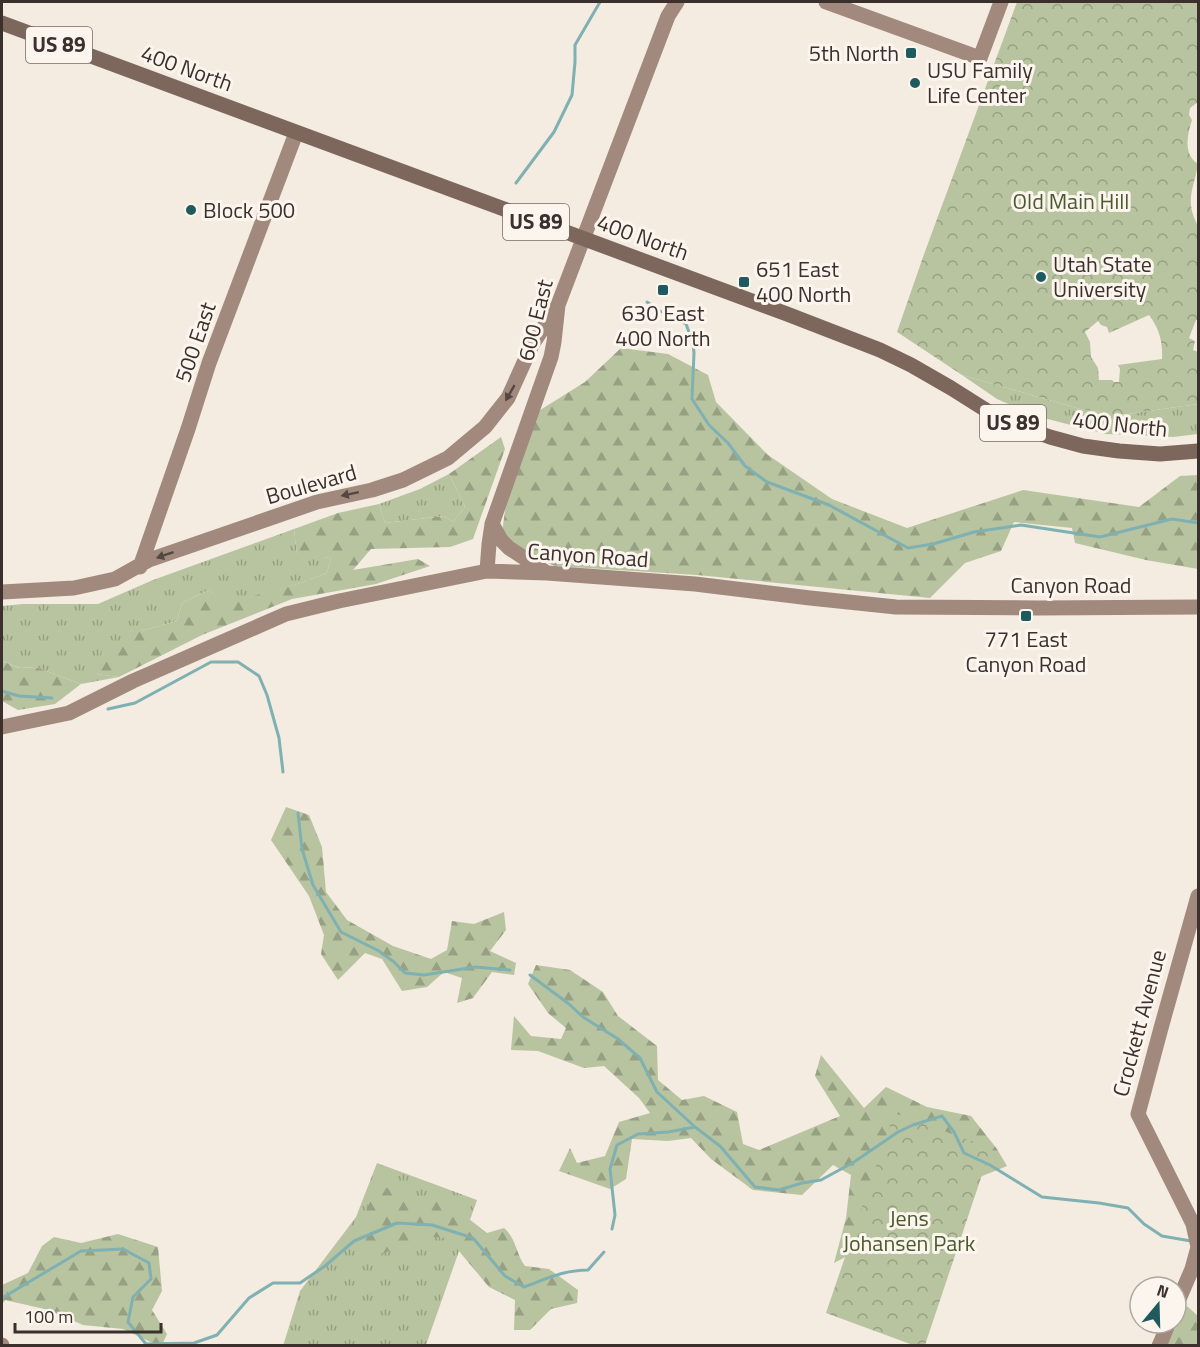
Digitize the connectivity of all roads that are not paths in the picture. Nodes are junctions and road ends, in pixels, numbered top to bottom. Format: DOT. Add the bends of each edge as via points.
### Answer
graph roads {
  1 [pos="677,2"];
  2 [pos="826,2"];
  3 [pos="1001,2"];
  4 [pos="668,9"];
  5 [pos="2,23"];
  6 [pos="296,133"];
  7 [pos="583,239"];
  8 [pos="558,305"];
  9 [pos="1198,451"];
  10 [pos="492,524"];
  11 [pos="140,567"];
  12 [pos="487,571"];
  13 [pos="548,573"];
  14 [pos="2,592"];
  15 [pos="1198,607"];
  16 [pos="2,728"];
  17 [pos="1198,896"];
  18 [pos="1188,1278"];
  1 -- 4 [label="street, 600 East"];
  2 -- 3 [label="street" via="980,58"];
  4 -- 7 [label="street, 600 East"];
  5 -- 6 [label="main road, 400 North / US 89"];
  6 -- 7 [label="main road, 400 North / US 89"];
  6 -- 11 [label="street, 500 East" via="209,363"];
  7 -- 8 [label="street, 600 East"];
  7 -- 9 [label="main road, 400 North / US 89" via="880,350 989,412 1050,437 1119,451"];
  8 -- 10 [label="street, 600 East" via="551,357"];
  8 -- 11 [label="street, Boulevard, one-way" via="532,345 508,398 485,427 448,458 403,480 317,502 149,560"];
  10 -- 12 [label="street, 600 East"];
  10 -- 13 [label="street" via="509,548"];
  11 -- 14 [label="street, Boulevard" via="115,579 74,588"];
  12 -- 13 [label="street, Canyon Road"];
  12 -- 16 [label="street, Canyon Road" via="286,614 69,713"];
  13 -- 15 [label="street, Canyon Road" via="695,584 896,607"];
  17 -- 18 [label="street, Crockett Avenue" via="1138,1114 1193,1224 1198,1247"];
}
